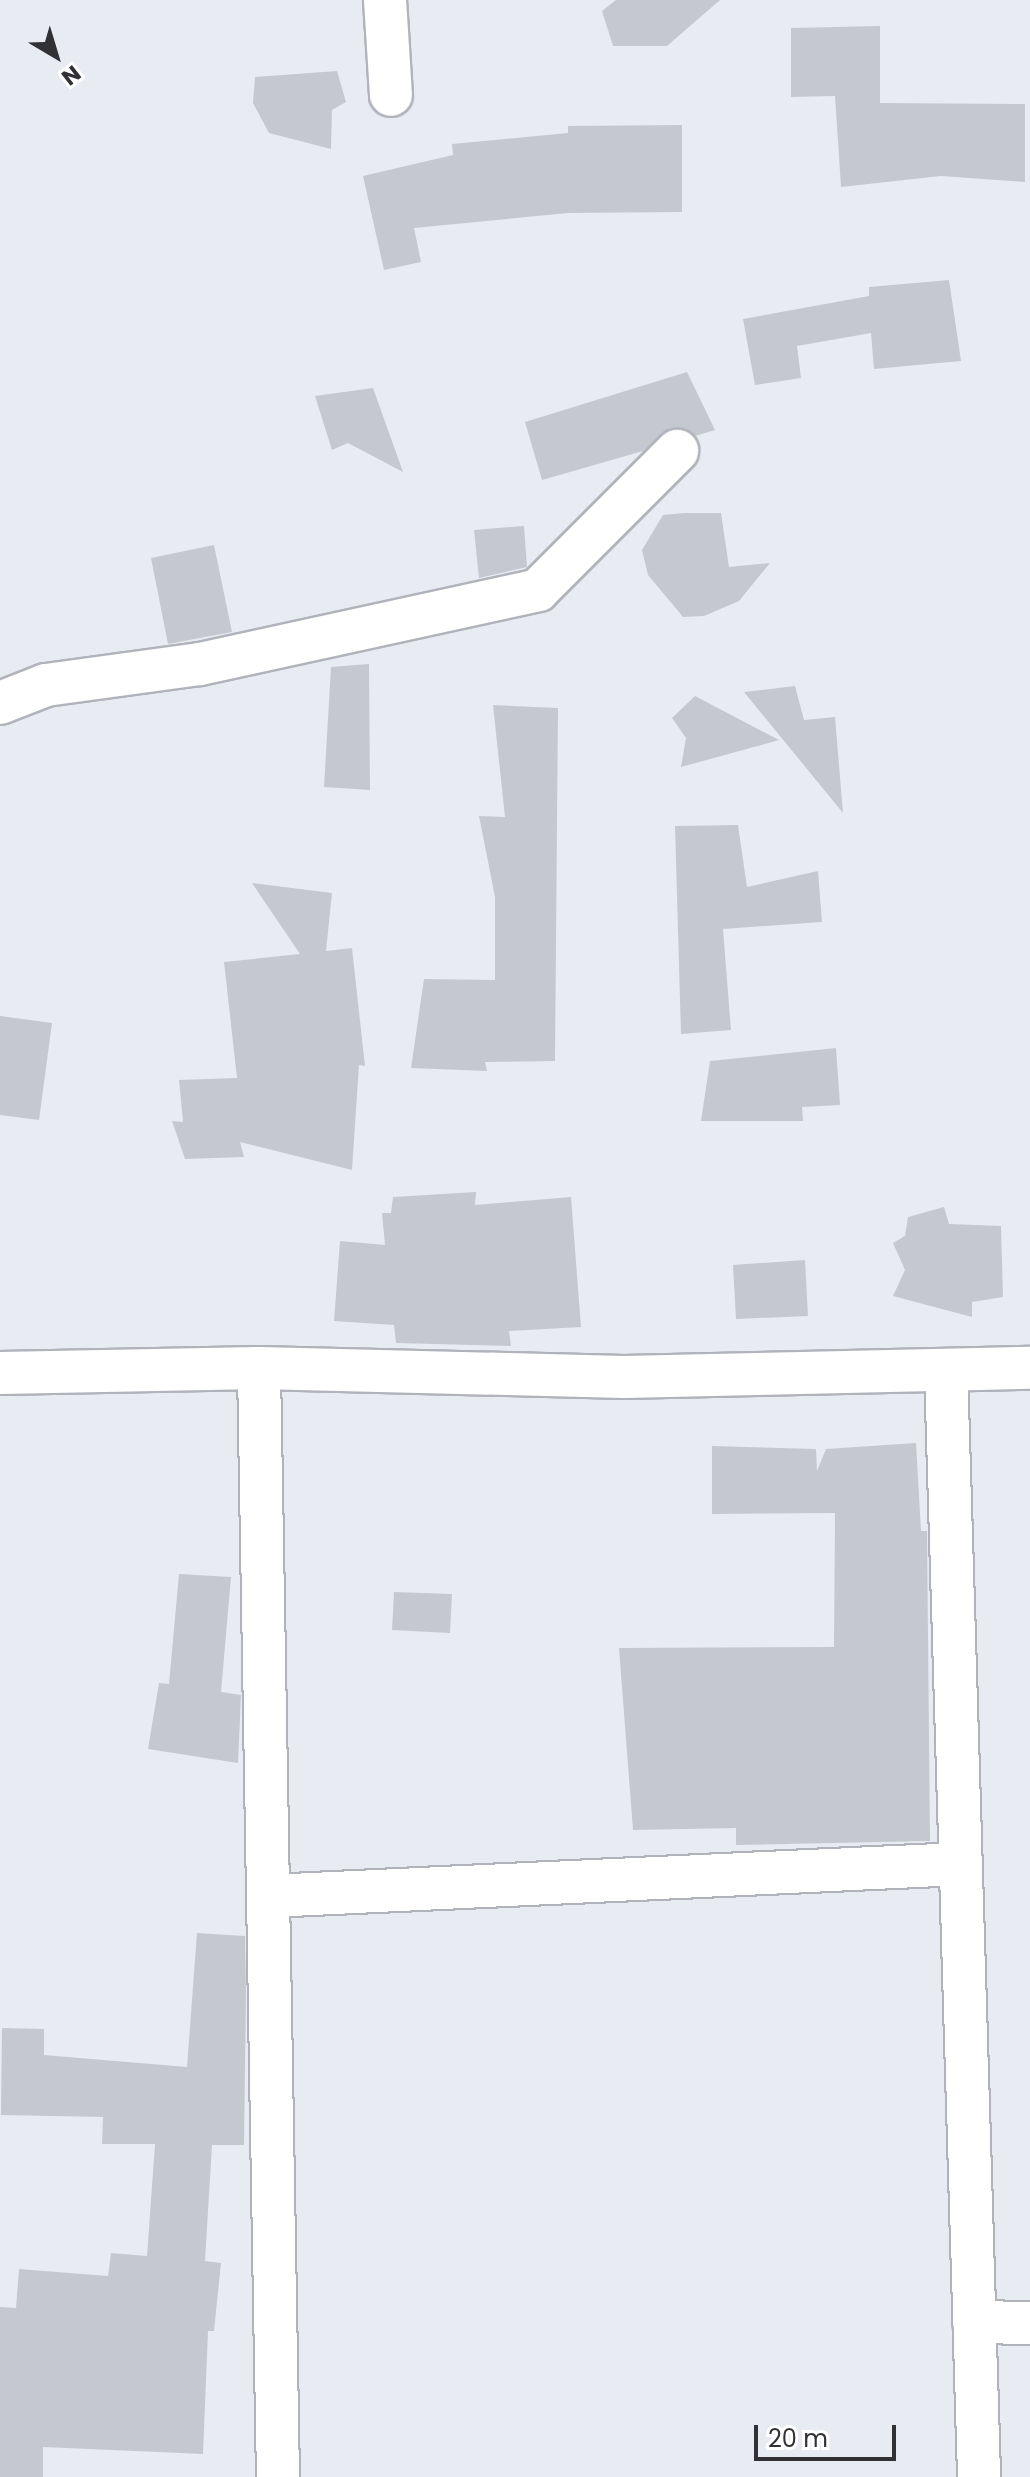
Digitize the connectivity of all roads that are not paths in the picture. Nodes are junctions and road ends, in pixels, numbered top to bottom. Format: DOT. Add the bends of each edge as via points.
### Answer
graph roads {
  1 [pos="385,0"];
  2 [pos="391,95"];
  3 [pos="677,451"];
  4 [pos="0,703"];
  5 [pos="259,1368"];
  6 [pos="1030,1368"];
  7 [pos="946,1370"];
  8 [pos="0,1373"];
  9 [pos="960,1864"];
  10 [pos="269,1896"];
  11 [pos="974,2322"];
  12 [pos="1030,2323"];
  13 [pos="278,2477"];
  14 [pos="979,2477"];
  1 -- 2 [label="street"];
  3 -- 4 [label="street" via="538,590 200,664 46,685"];
  5 -- 7 [label="street" via="624,1377"];
  5 -- 8 [label="street"];
  5 -- 10 [label="street"];
  6 -- 7 [label="street"];
  7 -- 9 [label="street"];
  9 -- 10 [label="street"];
  9 -- 11 [label="street"];
  10 -- 13 [label="street"];
  11 -- 12 [label="street"];
  11 -- 14 [label="street"];
}
